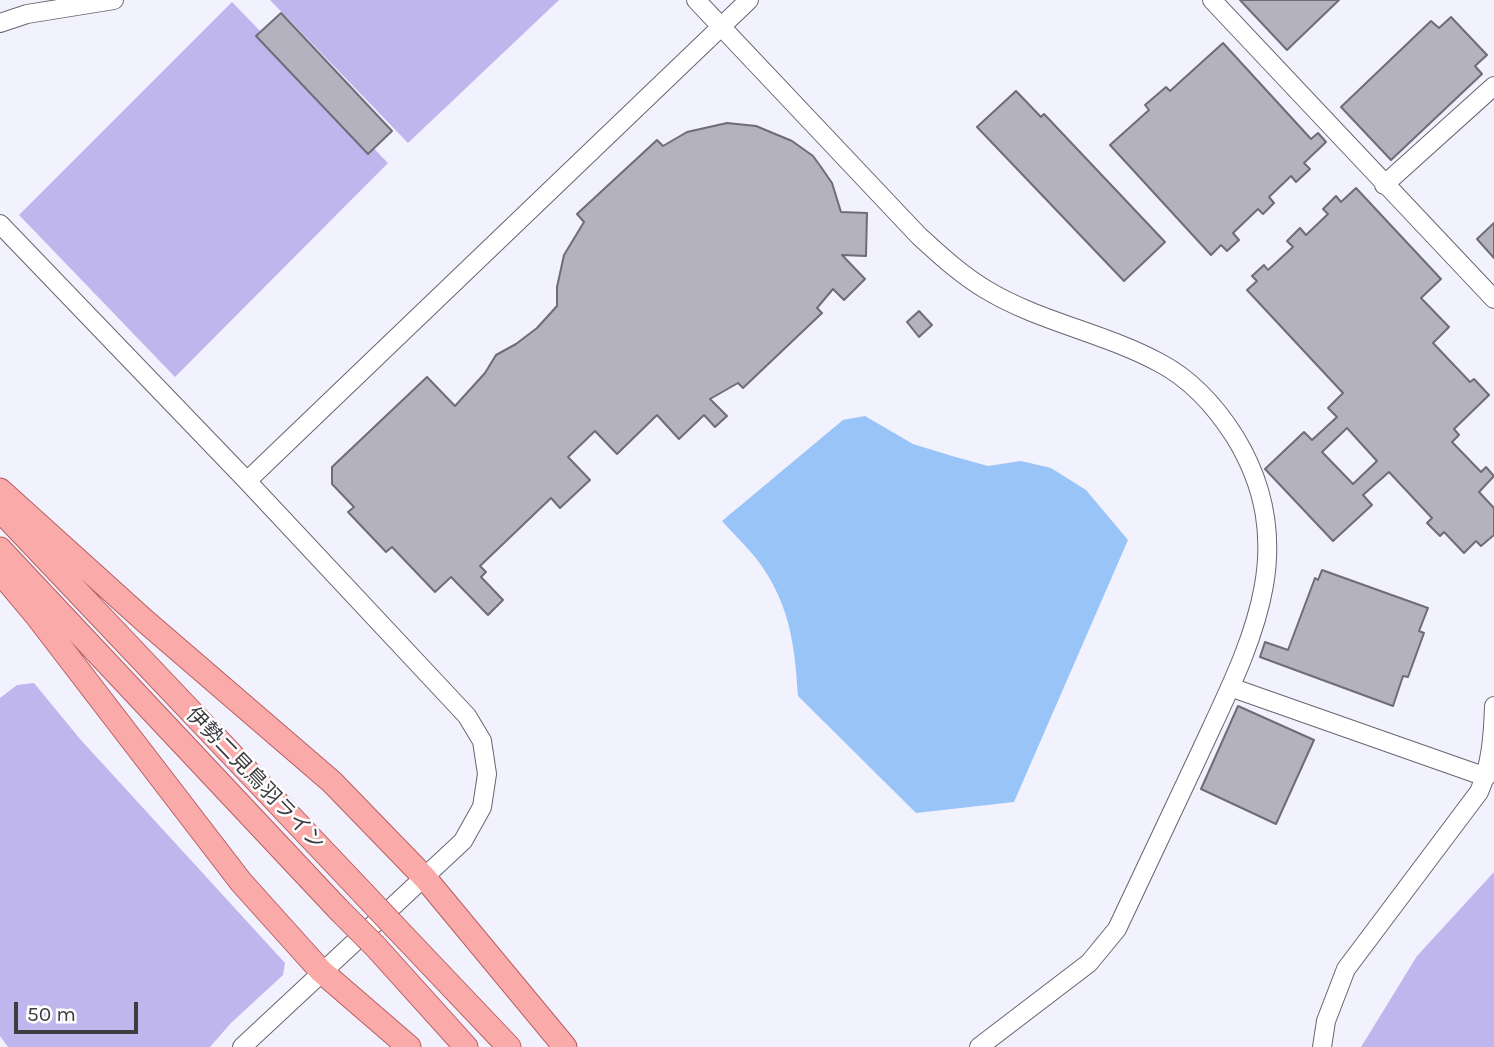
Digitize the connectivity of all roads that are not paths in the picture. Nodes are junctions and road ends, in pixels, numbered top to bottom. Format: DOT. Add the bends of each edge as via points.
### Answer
graph roads {
  1 [pos="114,0"];
  2 [pos="696,0"];
  3 [pos="749,0"];
  4 [pos="1212,0"];
  5 [pos="0,23"];
  6 [pos="721,27"];
  7 [pos="1494,86"];
  8 [pos="1384,185"];
  9 [pos="0,224"];
  10 [pos="1494,299"];
  11 [pos="247,481"];
  12 [pos="0,490"];
  13 [pos="0,510"];
  14 [pos="0,549"];
  15 [pos="0,572"];
  16 [pos="1230,687"];
  17 [pos="1494,706"];
  18 [pos="1486,777"];
  19 [pos="425,878"];
  20 [pos="321,971"];
  21 [pos="242,1047"];
  22 [pos="408,1047"];
  23 [pos="466,1047"];
  24 [pos="509,1047"];
  25 [pos="565,1047"];
  26 [pos="979,1047"];
  27 [pos="1322,1047"];
  1 -- 5 [label="street"];
  2 -- 6 [label="street"];
  3 -- 6 [label="street"];
  4 -- 8 [label="street"];
  6 -- 11 [label="street"];
  6 -- 16 [label="street" via="919,236 964,275 1022,307 1162,364 1213,406 1245,454 1258,484 1267,549 1259,610"];
  7 -- 8 [label="street"];
  8 -- 10 [label="street"];
  9 -- 11 [label="street"];
  11 -- 19 [label="street" via="467,716 482,741 487,774 482,807 463,841"];
  12 -- 19 [label="main road" via="332,782"];
  13 -- 24 [label="main road, 伊勢二見鳥羽ライン, bridge"];
  14 -- 23 [label="main road, 伊勢二見鳥羽ライン, bridge"];
  15 -- 20 [label="main road" via="242,882"];
  16 -- 18 [label="street"];
  16 -- 26 [label="street" via="1117,929 1088,962"];
  17 -- 18 [label="street"];
  18 -- 27 [label="street" via="1346,970 1326,1021"];
  19 -- 20 [label="street"];
  19 -- 25 [label="main road"];
  20 -- 21 [label="street"];
  20 -- 22 [label="main road"];
}
